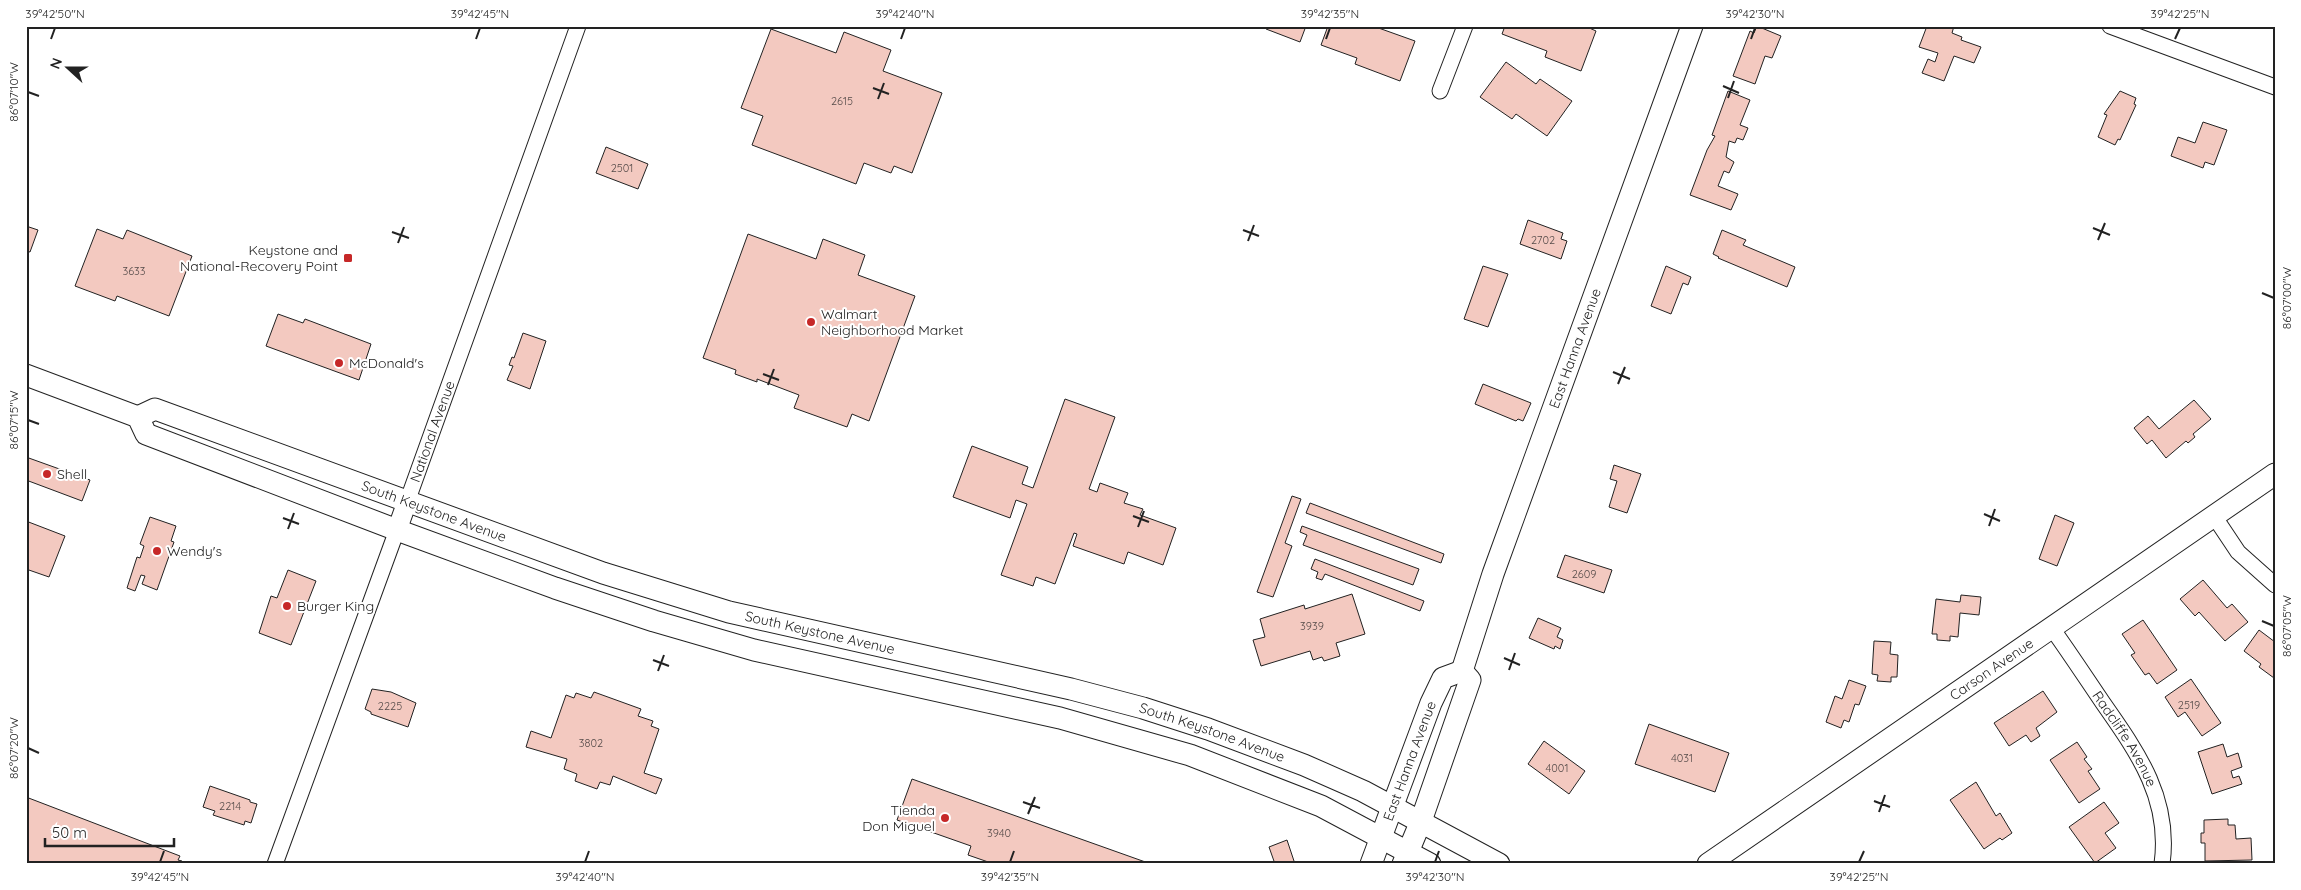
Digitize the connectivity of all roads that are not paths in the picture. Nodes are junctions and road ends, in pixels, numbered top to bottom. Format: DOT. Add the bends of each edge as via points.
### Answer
graph roads {
  1 [pos="578,26"];
  2 [pos="1465,26"];
  3 [pos="1692,26"];
  4 [pos="2110,26"];
  5 [pos="2275,87"];
  6 [pos="1440,91"];
  7 [pos="26,375"];
  8 [pos="138,417"];
  9 [pos="2275,474"];
  10 [pos="407,502"];
  11 [pos="2214,516"];
  12 [pos="397,530"];
  13 [pos="2275,585"];
  14 [pos="2051,627"];
  15 [pos="908,653"];
  16 [pos="1462,671"];
  17 [pos="903,683"];
  18 [pos="1393,806"];
  19 [pos="1421,821"];
  20 [pos="1380,837"];
  21 [pos="1405,858"];
  22 [pos="275,864"];
  23 [pos="1371,864"];
  24 [pos="1430,864"];
  25 [pos="1499,864"];
  26 [pos="1708,864"];
  27 [pos="2162,864"];
  1 -- 10 [label="street, National Avenue"];
  2 -- 6 [label="street"];
  3 -- 16 [label="main road, East Hanna Avenue" via="1493,574"];
  4 -- 5 [label="street"];
  7 -- 8 [label="main road"];
  8 -- 10 [label="main road, South Keystone Avenue" via="155,409"];
  8 -- 12 [label="main road, South Keystone Avenue" via="146,434"];
  9 -- 11 [label="main road, Carson Avenue"];
  10 -- 12 [label="street, National Avenue"];
  10 -- 15 [label="main road, South Keystone Avenue" via="603,573 729,612"];
  11 -- 13 [label="street" via="2238,552"];
  11 -- 14 [label="main road, Carson Avenue"];
  12 -- 17 [label="main road, South Keystone Avenue" via="654,621 754,650"];
  12 -- 22 [label="street, National Avenue"];
  14 -- 26 [label="main road, Carson Avenue"];
  14 -- 27 [label="street, Radcliffe Avenue" via="2133,746 2148,774 2158,804 2163,835"];
  15 -- 17 [label="main road"];
  15 -- 18 [label="main road, South Keystone Avenue" via="1144,708 1304,765"];
  16 -- 18 [label="main road, East Hanna Avenue" via="1443,678"];
  16 -- 19 [label="main road, East Hanna Avenue" via="1470,680"];
  17 -- 20 [label="main road, South Keystone Avenue" via="1060,718 1190,755 1322,806"];
  18 -- 19 [label="main road, South Keystone Avenue"];
  18 -- 20 [label="main road, East Hanna Avenue"];
  19 -- 21 [label="main road, East Hanna Avenue"];
  19 -- 25 [label="main road, South Keystone Avenue"];
  20 -- 21 [label="main road, South Keystone Avenue"];
  20 -- 23 [label="main road, East Hanna Avenue"];
  21 -- 24 [label="main road, South Keystone Avenue"];
}
